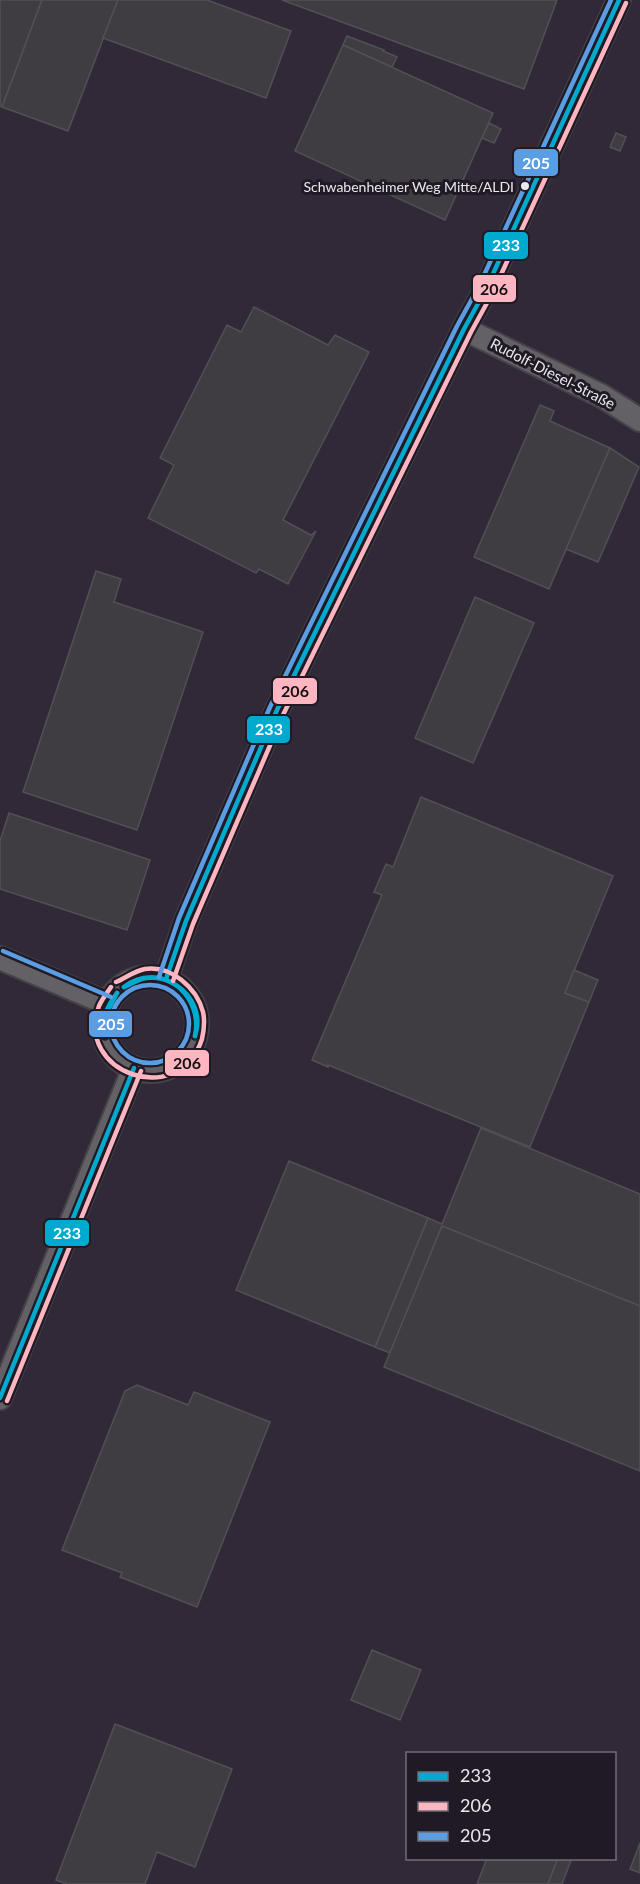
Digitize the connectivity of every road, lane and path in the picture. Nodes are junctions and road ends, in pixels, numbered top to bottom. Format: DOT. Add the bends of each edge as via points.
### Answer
graph roads {
  1 [pos="619,0"];
  2 [pos="464,329"];
  3 [pos="640,420"];
  4 [pos="0,958"];
  5 [pos="166,979"];
  6 [pos="108,1004"];
  7 [pos="134,1068"];
  8 [pos="0,1398"];
  1 -- 2 [label="street"];
  2 -- 3 [label="street, Rudolf-Diesel-Straße" via="602,396"];
  2 -- 5 [label="street" via="277,710 186,921"];
  4 -- 6 [label="street"];
  5 -- 6 [label="street" via="132,980"];
  5 -- 7 [label="street" via="179,986 196,1011 194,1041 187,1054 163,1070"];
  6 -- 7 [label="street" via="103,1029 106,1041 122,1062"];
  7 -- 8 [label="street"];
}
